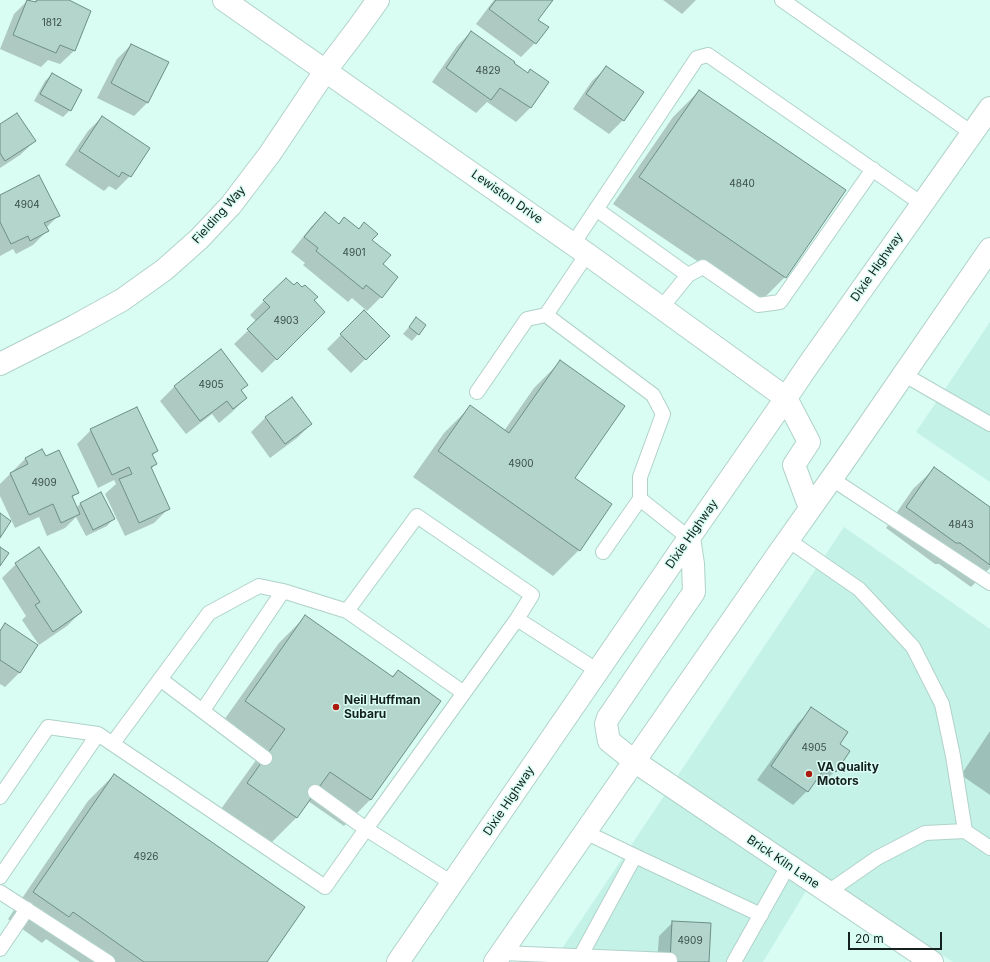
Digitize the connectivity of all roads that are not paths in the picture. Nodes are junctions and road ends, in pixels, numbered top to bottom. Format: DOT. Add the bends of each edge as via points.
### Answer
graph roads {
  1 [pos="224,0"];
  2 [pos="378,0"];
  3 [pos="782,0"];
  4 [pos="326,70"];
  5 [pos="990,108"];
  6 [pos="972,133"];
  7 [pos="872,169"];
  8 [pos="922,204"];
  9 [pos="596,209"];
  10 [pos="580,249"];
  11 [pos="990,249"];
  12 [pos="688,275"];
  13 [pos="662,307"];
  14 [pos="546,315"];
  15 [pos="0,364"];
  16 [pos="903,374"];
  17 [pos="477,392"];
  18 [pos="786,398"];
  19 [pos="990,424"];
  20 [pos="832,479"];
  21 [pos="640,499"];
  22 [pos="810,508"];
  23 [pos="689,538"];
  24 [pos="788,540"];
  25 [pos="603,552"];
  26 [pos="990,583"];
  27 [pos="283,591"];
  28 [pos="347,611"];
  29 [pos="517,618"];
  30 [pos="598,671"];
  31 [pos="160,679"];
  32 [pos="464,693"];
  33 [pos="203,710"];
  34 [pos="98,734"];
  35 [pos="113,743"];
  36 [pos="265,758"];
  37 [pos="634,761"];
  38 [pos="315,792"];
  39 [pos="0,797"];
  40 [pos="366,829"];
  41 [pos="965,831"];
  42 [pos="585,832"];
  43 [pos="990,848"];
  44 [pos="635,856"];
  45 [pos="788,866"];
  46 [pos="0,877"];
  47 [pos="452,884"];
  48 [pos="0,892"];
  49 [pos="828,892"];
  50 [pos="27,909"];
  51 [pos="761,915"];
  52 [pos="0,949"];
  53 [pos="580,957"];
  54 [pos="93,958"];
  55 [pos="498,958"];
  56 [pos="670,960"];
  57 [pos="108,962"];
  58 [pos="398,962"];
  59 [pos="734,962"];
  60 [pos="932,962"];
  1 -- 4 [label="main road, Lewiston Drive"];
  2 -- 4 [label="main road, Fielding Way"];
  3 -- 6 [label="lane"];
  4 -- 10 [label="main road, Lewiston Drive"];
  4 -- 15 [label="main road, Fielding Way" via="268,156 231,205 199,239 164,270 122,300"];
  5 -- 6 [label="main road, Dixie Highway"];
  6 -- 8 [label="main road, Dixie Highway"];
  7 -- 8 [label="lane"];
  7 -- 9 [label="lane" via="708,55 697,58"];
  7 -- 12 [label="lane" via="780,302 758,306 703,267"];
  8 -- 18 [label="main road, Dixie Highway"];
  9 -- 10 [label="lane"];
  9 -- 12 [label="lane"];
  10 -- 13 [label="main road, Lewiston Drive"];
  10 -- 14 [label="lane"];
  11 -- 16 [label="main road"];
  12 -- 13 [label="lane"];
  13 -- 18 [label="main road, Lewiston Drive"];
  14 -- 17 [label="lane" via="527,319"];
  14 -- 21 [label="lane" via="654,395 663,414 640,477"];
  16 -- 19 [label="lane"];
  16 -- 20 [label="main road"];
  18 -- 22 [label="main road" via="809,442 794,465"];
  18 -- 23 [label="main road, Dixie Highway"];
  20 -- 22 [label="main road"];
  20 -- 26 [label="lane"];
  21 -- 23 [label="lane"];
  21 -- 25 [label="lane"];
  22 -- 24 [label="main road"];
  23 -- 30 [label="main road, Dixie Highway"];
  23 -- 37 [label="main road, Brick Kiln Lane" via="694,592 606,724 609,741"];
  24 -- 37 [label="main road"];
  24 -- 41 [label="lane" via="859,589 913,647 942,704"];
  27 -- 28 [label="lane"];
  27 -- 31 [label="lane" via="259,586 209,613"];
  27 -- 33 [label="lane"];
  28 -- 29 [label="lane" via="417,516 532,595"];
  28 -- 32 [label="lane"];
  29 -- 30 [label="lane"];
  29 -- 32 [label="lane"];
  30 -- 47 [label="main road, Dixie Highway"];
  31 -- 33 [label="lane"];
  31 -- 35 [label="lane"];
  32 -- 40 [label="lane"];
  33 -- 36 [label="lane"];
  34 -- 35 [label="lane"];
  34 -- 39 [label="lane" via="48,727"];
  34 -- 46 [label="lane"];
  35 -- 40 [label="lane" via="325,887"];
  37 -- 42 [label="main road"];
  37 -- 45 [label="main road, Brick Kiln Lane"];
  38 -- 40 [label="lane"];
  40 -- 47 [label="lane"];
  41 -- 43 [label="lane"];
  41 -- 49 [label="lane" via="925,833 877,858"];
  42 -- 44 [label="lane"];
  42 -- 55 [label="main road"];
  44 -- 51 [label="lane"];
  44 -- 53 [label="lane"];
  45 -- 49 [label="main road, Brick Kiln Lane"];
  45 -- 51 [label="lane"];
  47 -- 58 [label="main road, Dixie Highway"];
  48 -- 50 [label="lane"];
  49 -- 60 [label="main road, Brick Kiln Lane"];
  50 -- 52 [label="lane"];
  50 -- 54 [label="lane"];
  51 -- 59 [label="lane"];
  53 -- 55 [label="lane"];
  53 -- 56 [label="lane"];
  54 -- 57 [label="lane"];
}
